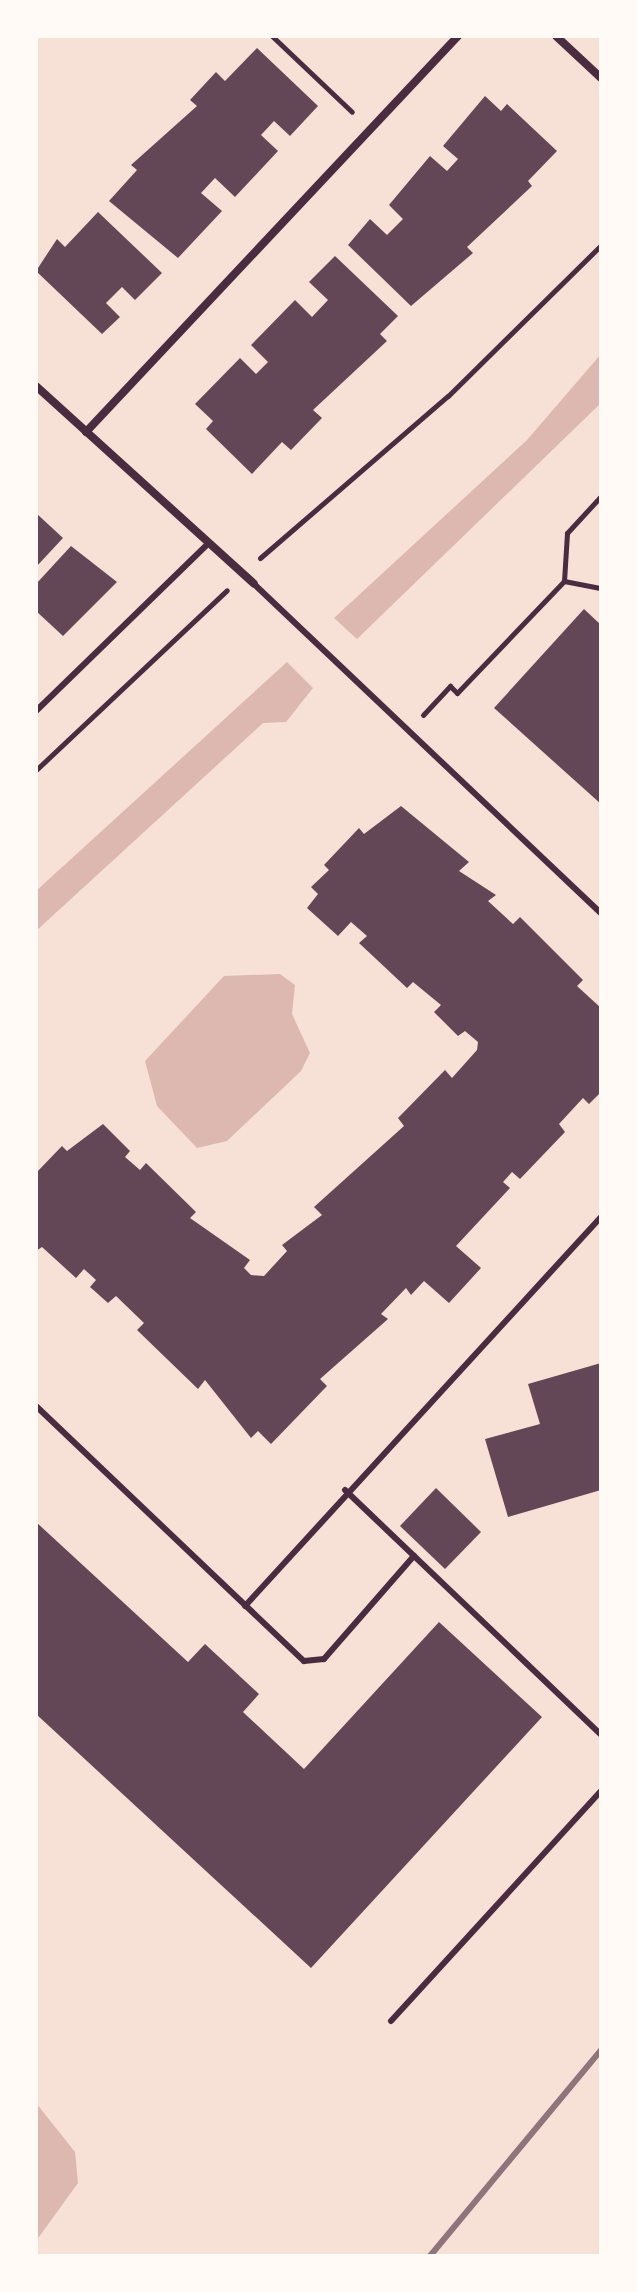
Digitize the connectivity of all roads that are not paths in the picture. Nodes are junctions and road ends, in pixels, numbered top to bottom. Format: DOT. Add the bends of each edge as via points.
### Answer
graph roads {
  1 [pos="458,36"];
  2 [pos="556,36"];
  3 [pos="601,78"];
  4 [pos="36,386"];
  5 [pos="86,432"];
  6 [pos="209,543"];
  7 [pos="254,584"];
  8 [pos="36,711"];
  9 [pos="601,913"];
  10 [pos="601,1217"];
  11 [pos="36,1406"];
  12 [pos="345,1490"];
  13 [pos="414,1556"];
  14 [pos="245,1606"];
  15 [pos="601,1735"];
  16 [pos="601,1791"];
  17 [pos="391,2021"];
  1 -- 5 [label="street"];
  2 -- 3 [label="street"];
  4 -- 5 [label="street"];
  5 -- 6 [label="street"];
  6 -- 7 [label="street"];
  6 -- 8 [label="lane"];
  7 -- 9 [label="lane"];
  10 -- 12 [label="lane"];
  11 -- 14 [label="lane"];
  12 -- 13 [label="lane"];
  12 -- 14 [label="lane"];
  13 -- 14 [label="lane" via="324,1659 304,1661"];
  13 -- 15 [label="lane"];
  16 -- 17 [label="lane"];
}
